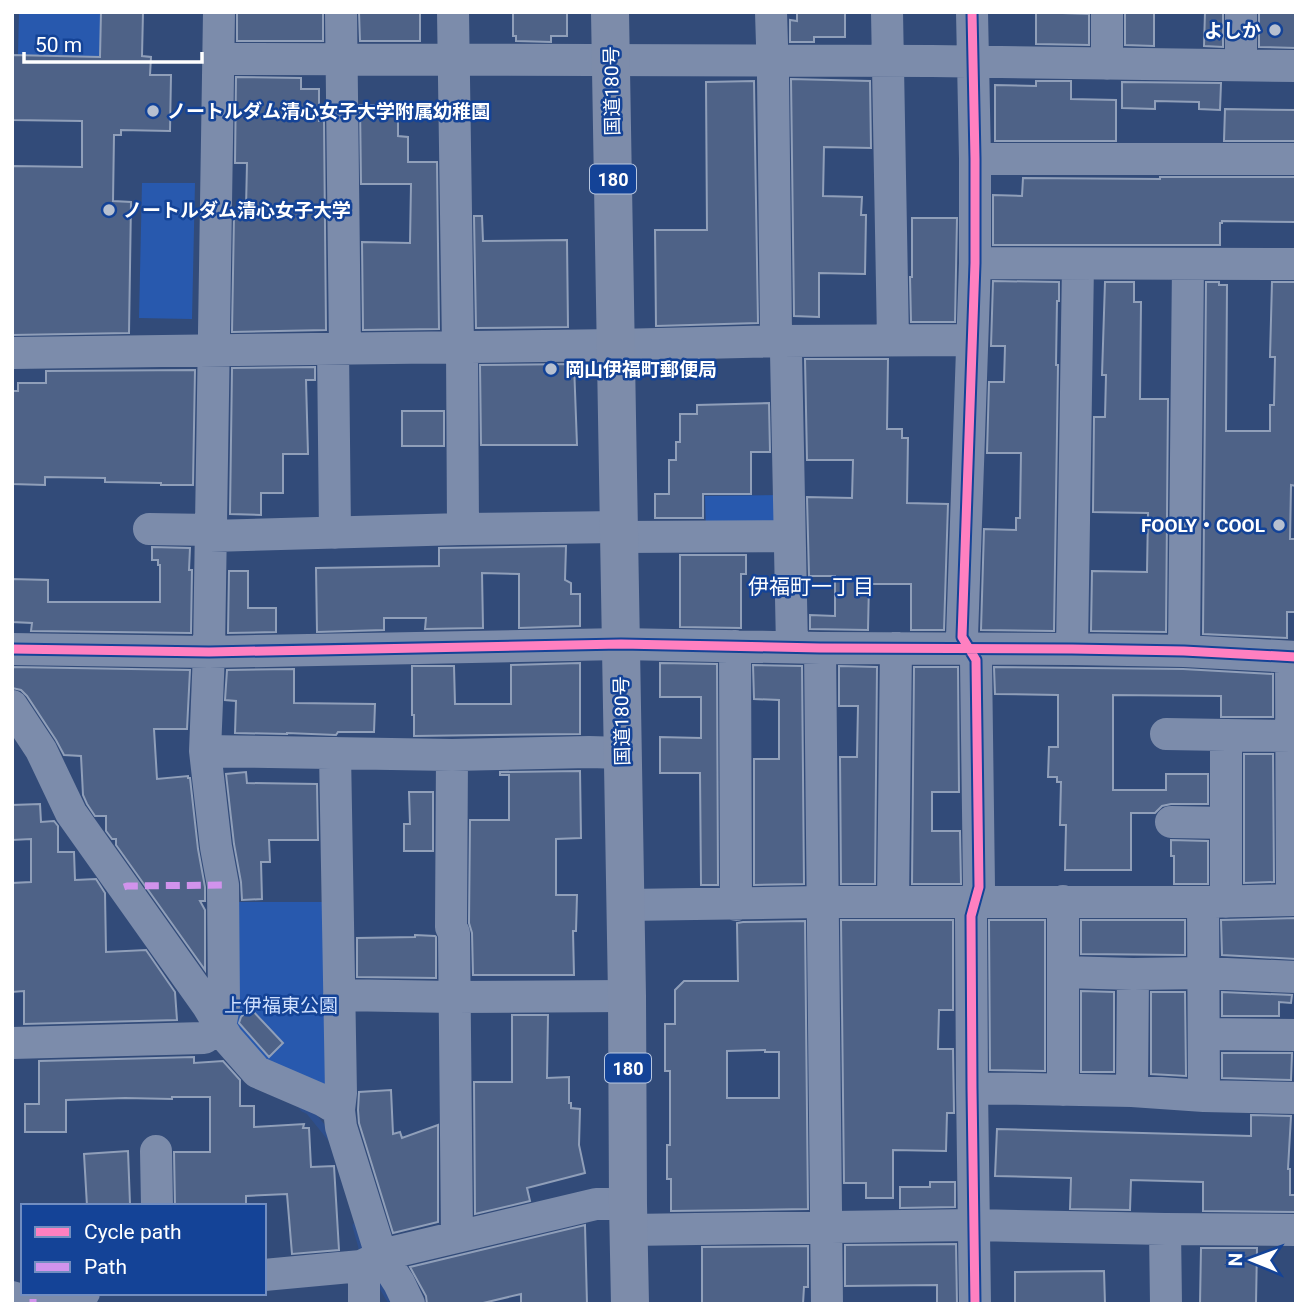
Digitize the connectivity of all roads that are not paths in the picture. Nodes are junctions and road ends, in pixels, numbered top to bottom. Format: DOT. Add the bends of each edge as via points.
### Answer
graph roads {
  1 [pos="219,12"];
  2 [pos="341,12"];
  3 [pos="453,12"];
  4 [pos="610,12"];
  5 [pos="771,12"];
  6 [pos="887,12"];
  7 [pos="972,12"];
  8 [pos="1107,12"];
  9 [pos="1241,12"];
  10 [pos="218,59"];
  11 [pos="343,59"];
  12 [pos="454,59"];
  13 [pos="611,60"];
  14 [pos="772,60"];
  15 [pos="888,61"];
  16 [pos="973,61"];
  17 [pos="1107,64"];
  18 [pos="1241,65"];
  19 [pos="1296,66"];
  20 [pos="975,159"];
  21 [pos="1296,159"];
  22 [pos="975,263"];
  23 [pos="1078,264"];
  24 [pos="1188,264"];
  25 [pos="1296,264"];
  26 [pos="893,340"];
  27 [pos="972,340"];
  28 [pos="780,341"];
  29 [pos="615,345"];
  30 [pos="460,347"];
  31 [pos="339,348"];
  32 [pos="213,350"];
  33 [pos="12,353"];
  34 [pos="149,529"];
  35 [pos="463,529"];
  36 [pos="618,532"];
  37 [pos="211,533"];
  38 [pos="335,533"];
  39 [pos="789,536"];
  40 [pos="621,644"];
  41 [pos="735,646"];
  42 [pos="806,647"];
  43 [pos="896,648"];
  44 [pos="12,649"];
  45 [pos="969,649"];
  46 [pos="1072,649"];
  47 [pos="1184,651"];
  48 [pos="209,652"];
  49 [pos="1293,657"];
  50 [pos="12,706"];
  51 [pos="1166,734"];
  52 [pos="1226,735"];
  53 [pos="1291,736"];
  54 [pos="205,751"];
  55 [pos="335,753"];
  56 [pos="623,753"];
  57 [pos="452,755"];
  58 [pos="1171,822"];
  59 [pos="1226,823"];
  60 [pos="1294,900"];
  61 [pos="1063,901"];
  62 [pos="821,902"];
  63 [pos="893,902"];
  64 [pos="975,902"];
  65 [pos="1215,902"];
  66 [pos="626,905"];
  67 [pos="736,905"];
  68 [pos="1063,972"];
  69 [pos="1203,973"];
  70 [pos="1133,974"];
  71 [pos="1296,977"];
  72 [pos="339,995"];
  73 [pos="627,996"];
  74 [pos="454,997"];
  75 [pos="213,1032"];
  76 [pos="1204,1034"];
  77 [pos="1296,1035"];
  78 [pos="12,1043"];
  79 [pos="972,1088"];
  80 [pos="1063,1090"];
  81 [pos="1132,1091"];
  82 [pos="1204,1096"];
  83 [pos="1296,1098"];
  84 [pos="339,1110"];
  85 [pos="156,1151"];
  86 [pos="157,1204"];
  87 [pos="628,1217"];
  88 [pos="974,1225"];
  89 [pos="826,1226"];
  90 [pos="1165,1229"];
  91 [pos="1296,1230"];
  92 [pos="457,1236"];
  93 [pos="371,1261"];
  94 [pos="266,1275"];
  95 [pos="67,1295"];
  96 [pos="12,1297"];
  97 [pos="364,1304"];
  98 [pos="409,1304"];
  99 [pos="630,1304"];
  100 [pos="827,1304"];
  101 [pos="975,1304"];
  102 [pos="1166,1304"];
  1 -- 10 [label="street"];
  2 -- 11 [label="street"];
  3 -- 12 [label="street"];
  4 -- 13 [label="highway, 国道180号 / 180"];
  5 -- 14 [label="street"];
  6 -- 15 [label="street"];
  7 -- 16 [label="street"];
  8 -- 17 [label="street"];
  9 -- 18 [label="street"];
  10 -- 11 [label="street"];
  10 -- 32 [label="street"];
  11 -- 12 [label="street"];
  11 -- 31 [label="street"];
  12 -- 13 [label="street"];
  12 -- 30 [label="street"];
  13 -- 14 [label="street"];
  13 -- 29 [label="highway, 国道180号 / 180"];
  14 -- 15 [label="street"];
  14 -- 28 [label="street" via="776,332"];
  15 -- 16 [label="street"];
  15 -- 26 [label="street"];
  16 -- 17 [label="street"];
  16 -- 20 [label="street"];
  17 -- 18 [label="street"];
  18 -- 19 [label="street"];
  20 -- 21 [label="street"];
  20 -- 22 [label="street"];
  22 -- 23 [label="street"];
  22 -- 27 [label="street"];
  23 -- 24 [label="street"];
  23 -- 46 [label="street"];
  24 -- 25 [label="street"];
  24 -- 47 [label="street"];
  26 -- 27 [label="street"];
  26 -- 28 [label="street"];
  27 -- 45 [label="street" via="962,637"];
  28 -- 29 [label="street"];
  28 -- 39 [label="street" via="786,352"];
  29 -- 30 [label="street"];
  29 -- 36 [label="highway, 国道180号 / 180"];
  30 -- 31 [label="street"];
  30 -- 35 [label="street"];
  31 -- 32 [label="street"];
  31 -- 38 [label="street"];
  32 -- 33 [label="street"];
  32 -- 37 [label="street"];
  34 -- 37 [label="street"];
  35 -- 36 [label="street"];
  35 -- 38 [label="street"];
  36 -- 39 [label="street"];
  36 -- 40 [label="highway, 国道180号 / 180"];
  37 -- 38 [label="street"];
  37 -- 48 [label="street"];
  39 -- 42 [label="street"];
  40 -- 41 [label="street"];
  40 -- 48 [label="street"];
  40 -- 56 [label="highway, 国道180号 / 180"];
  41 -- 42 [label="street"];
  41 -- 67 [label="street"];
  42 -- 43 [label="street"];
  42 -- 62 [label="street"];
  43 -- 45 [label="street"];
  43 -- 63 [label="street"];
  44 -- 48 [label="street"];
  45 -- 46 [label="street"];
  45 -- 64 [label="street" via="976,660 979,887"];
  46 -- 47 [label="street"];
  47 -- 49 [label="street"];
  48 -- 54 [label="street"];
  49 -- 53 [label="street"];
  50 -- 75 [label="street" via="41,750 71,813 208,1006"];
  51 -- 52 [label="street"];
  52 -- 53 [label="street"];
  52 -- 59 [label="street"];
  53 -- 60 [label="street"];
  54 -- 55 [label="street"];
  54 -- 75 [label="street" via="222,885 224,1006"];
  55 -- 57 [label="street"];
  55 -- 72 [label="street"];
  56 -- 57 [label="street"];
  56 -- 66 [label="highway, 国道180号 / 180"];
  57 -- 74 [label="street"];
  58 -- 59 [label="street"];
  59 -- 65 [label="street"];
  60 -- 65 [label="street"];
  61 -- 64 [label="street"];
  61 -- 65 [label="street"];
  61 -- 68 [label="street"];
  62 -- 63 [label="street"];
  62 -- 67 [label="street"];
  62 -- 89 [label="street"];
  63 -- 64 [label="street"];
  64 -- 79 [label="street" via="971,916"];
  65 -- 69 [label="street"];
  66 -- 67 [label="street"];
  66 -- 73 [label="highway, 国道180号 / 180"];
  68 -- 70 [label="street"];
  68 -- 80 [label="street"];
  69 -- 70 [label="street"];
  69 -- 71 [label="street"];
  69 -- 76 [label="street"];
  70 -- 81 [label="street"];
  72 -- 74 [label="street"];
  72 -- 84 [label="street"];
  73 -- 74 [label="street"];
  73 -- 87 [label="highway, 国道180号 / 180"];
  74 -- 92 [label="street"];
  75 -- 78 [label="street"];
  75 -- 84 [label="street" via="227,1038 257,1072"];
  76 -- 77 [label="street"];
  76 -- 82 [label="street"];
  79 -- 80 [label="street"];
  79 -- 88 [label="street"];
  80 -- 81 [label="street"];
  81 -- 82 [label="street"];
  82 -- 83 [label="street"];
  84 -- 93 [label="street"];
  85 -- 86 [label="street"];
  87 -- 89 [label="street"];
  87 -- 92 [label="street" via="596,1204"];
  87 -- 99 [label="highway, 国道180号 / 180"];
  88 -- 89 [label="street"];
  88 -- 90 [label="street"];
  88 -- 101 [label="street"];
  89 -- 100 [label="street"];
  90 -- 91 [label="street"];
  90 -- 102 [label="street"];
  92 -- 93 [label="street"];
  93 -- 94 [label="street"];
  93 -- 97 [label="street" via="364,1280"];
  93 -- 98 [label="street" via="399,1283"];
  95 -- 96 [label="street"];
}
